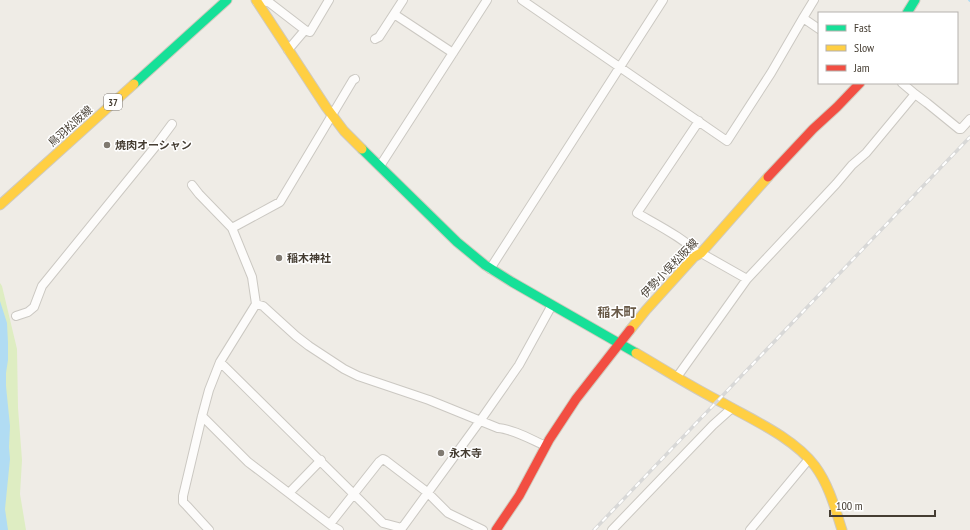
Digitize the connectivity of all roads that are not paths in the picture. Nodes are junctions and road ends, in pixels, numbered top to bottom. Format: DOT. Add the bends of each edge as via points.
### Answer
graph roads {
  1 [pos="227,0"];
  2 [pos="329,0"];
  3 [pos="403,0"];
  4 [pos="486,0"];
  5 [pos="522,0"];
  6 [pos="663,0"];
  7 [pos="814,0"];
  8 [pos="915,0"];
  9 [pos="256,1"];
  10 [pos="908,12"];
  11 [pos="394,14"];
  12 [pos="802,18"];
  13 [pos="818,27"];
  14 [pos="305,30"];
  15 [pos="376,39"];
  16 [pos="288,50"];
  17 [pos="453,53"];
  18 [pos="620,67"];
  19 [pos="355,79"];
  20 [pos="859,84"];
  21 [pos="903,84"];
  22 [pos="915,94"];
  23 [pos="332,116"];
  24 [pos="970,119"];
  25 [pos="699,121"];
  26 [pos="172,124"];
  27 [pos="380,166"];
  28 [pos="192,185"];
  29 [pos="0,205"];
  30 [pos="232,228"];
  31 [pos="699,254"];
  32 [pos="490,268"];
  33 [pos="747,279"];
  34 [pos="256,304"];
  35 [pos="552,305"];
  36 [pos="16,316"];
  37 [pos="620,343"];
  38 [pos="220,362"];
  39 [pos="677,377"];
  40 [pos="732,408"];
  41 [pos="202,416"];
  42 [pos="480,421"];
  43 [pos="546,446"];
  44 [pos="809,459"];
  45 [pos="321,460"];
  46 [pos="427,492"];
  47 [pos="289,493"];
  48 [pos="354,493"];
  49 [pos="330,524"];
  50 [pos="208,530"];
  51 [pos="339,530"];
  52 [pos="483,530"];
  53 [pos="496,530"];
  54 [pos="612,530"];
  55 [pos="750,530"];
  56 [pos="842,530"];
  1 -- 29 [label="main road, 鳥羽松阪線 / 37"];
  2 -- 14 [label="street" via="310,32"];
  3 -- 11 [label="street"];
  4 -- 17 [label="street"];
  5 -- 18 [label="street"];
  6 -- 18 [label="street"];
  7 -- 12 [label="street"];
  8 -- 10 [label="main road"];
  9 -- 14 [label="street" via="270,3"];
  9 -- 16 [label="main road"];
  11 -- 15 [label="street"];
  11 -- 17 [label="street"];
  12 -- 13 [label="street"];
  12 -- 25 [label="street" via="771,73 727,141"];
  14 -- 16 [label="street"];
  16 -- 23 [label="main road"];
  17 -- 27 [label="street"];
  18 -- 25 [label="street"];
  18 -- 32 [label="street"];
  19 -- 23 [label="street"];
  20 -- 31 [label="main road, 伊勢小俣松阪線" via="813,129"];
  21 -- 22 [label="street"];
  22 -- 24 [label="street" via="959,129"];
  22 -- 33 [label="street" via="866,153"];
  23 -- 27 [label="main road"];
  23 -- 30 [label="street" via="280,202"];
  25 -- 31 [label="street" via="637,213 684,241"];
  26 -- 36 [label="street" via="42,286 34,307"];
  27 -- 32 [label="main road" via="457,242"];
  28 -- 30 [label="street"];
  30 -- 34 [label="street" via="252,277"];
  31 -- 33 [label="street"];
  31 -- 37 [label="main road, 伊勢小俣松阪線" via="661,292"];
  32 -- 35 [label="main road"];
  33 -- 39 [label="street"];
  34 -- 38 [label="street"];
  34 -- 42 [label="street" via="263,306 309,346 358,376 429,400"];
  35 -- 37 [label="main road"];
  35 -- 42 [label="street" via="519,365"];
  37 -- 39 [label="main road"];
  37 -- 43 [label="main road, 伊勢小俣松阪線" via="576,399"];
  38 -- 41 [label="street"];
  38 -- 45 [label="street"];
  39 -- 40 [label="main road"];
  40 -- 44 [label="main road" via="781,436"];
  40 -- 54 [label="street"];
  41 -- 47 [label="street" via="248,462"];
  41 -- 50 [label="street" via="183,502"];
  42 -- 43 [label="street"];
  42 -- 46 [label="street"];
  43 -- 53 [label="main road, 伊勢小俣松阪線" via="519,496"];
  44 -- 55 [label="street"];
  44 -- 56 [label="main road" via="832,500"];
  45 -- 47 [label="street"];
  45 -- 48 [label="street"];
  46 -- 48 [label="street" via="382,460"];
  46 -- 48 [label="street" via="402,528 383,523"];
  46 -- 52 [label="street" via="448,513"];
  47 -- 49 [label="street"];
  48 -- 49 [label="street"];
  49 -- 51 [label="street"];
}
